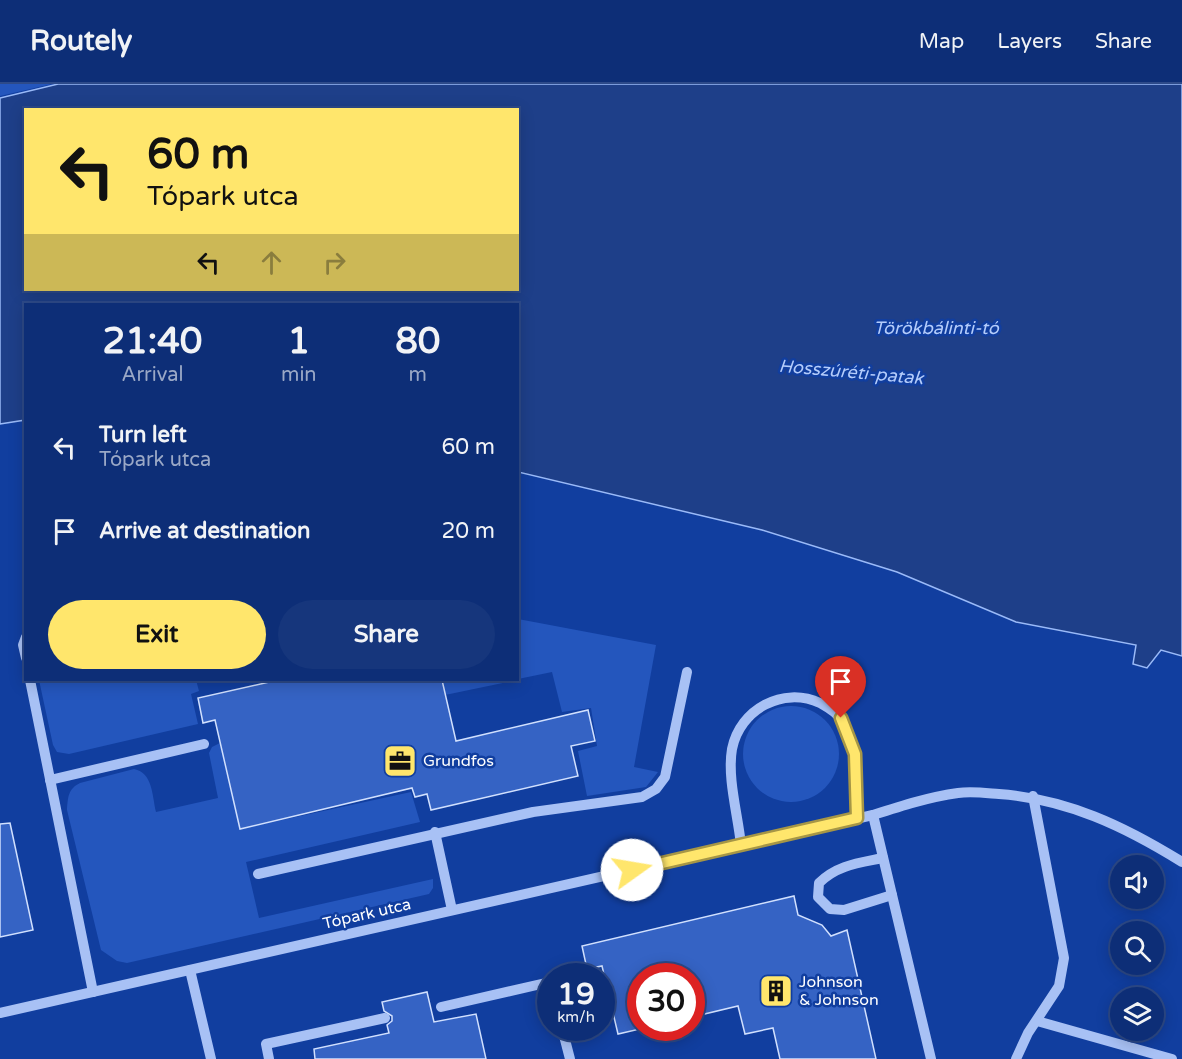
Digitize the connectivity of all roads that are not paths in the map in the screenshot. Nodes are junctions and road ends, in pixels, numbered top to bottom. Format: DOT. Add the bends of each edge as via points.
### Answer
graph roads {
  1 [pos="687,672"];
  2 [pos="30,681"];
  3 [pos="204,744"];
  4 [pos="50,780"];
  5 [pos="1033,796"];
  6 [pos="873,815"];
  7 [pos="857,818"];
  8 [pos="435,832"];
  9 [pos="741,845"];
  10 [pos="883,858"];
  11 [pos="1182,862"];
  12 [pos="258,874"];
  13 [pos="892,895"];
  14 [pos="452,910"];
  15 [pos="190,969"];
  16 [pos="537,985"];
  17 [pos="93,992"];
  18 [pos="441,1006"];
  19 [pos="0,1013"];
  20 [pos="386,1018"];
  21 [pos="1037,1021"];
  22 [pos="565,1041"];
  23 [pos="211,1059"];
  24 [pos="269,1059"];
  25 [pos="570,1059"];
  26 [pos="931,1059"];
  27 [pos="1016,1059"];
  28 [pos="1172,1059"];
  1 -- 8 [label="street" via="665,777 656,789 642,797 533,812"];
  2 -- 4 [label="street"];
  3 -- 4 [label="street"];
  4 -- 17 [label="street"];
  5 -- 6 [label="street, Tópark utca" via="960,793"];
  5 -- 11 [label="street, Tópark utca" via="1092,814 1138,835"];
  5 -- 21 [label="street" via="1064,958 1059,986"];
  6 -- 7 [label="street, Tópark utca"];
  6 -- 10 [label="street"];
  7 -- 9 [label="street, Tópark utca"];
  7 -- 9 [label="street" via="855,754 841,718 810,699 773,699 739,727 732,750"];
  8 -- 12 [label="street"];
  8 -- 14 [label="street"];
  9 -- 14 [label="street, Tópark utca"];
  10 -- 13 [label="street"];
  10 -- 13 [label="street" via="829,873 819,883 818,897 830,909 844,910"];
  13 -- 26 [label="street"];
  14 -- 15 [label="street, Tópark utca"];
  15 -- 17 [label="street, Tópark utca"];
  15 -- 23 [label="street"];
  16 -- 18 [label="street"];
  17 -- 19 [label="street, Tópark utca"];
  20 -- 24 [label="street" via="266,1044"];
  21 -- 27 [label="street"];
  21 -- 28 [label="street"];
  22 -- 25 [label="street"];
}
